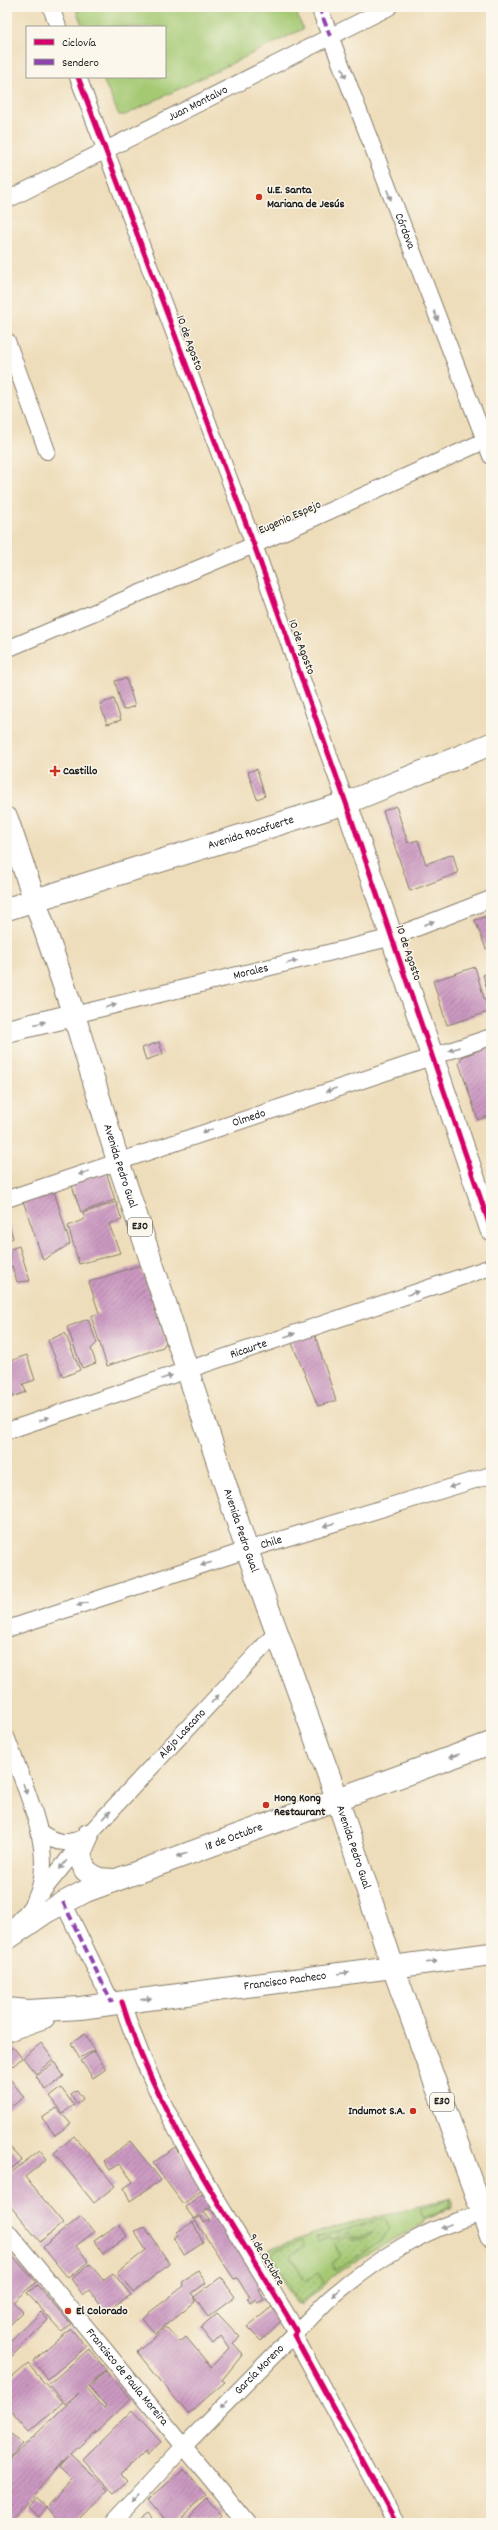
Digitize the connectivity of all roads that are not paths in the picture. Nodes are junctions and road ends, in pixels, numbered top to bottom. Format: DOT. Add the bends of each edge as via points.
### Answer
graph roads {
  1 [pos="50,7"];
  2 [pos="319,7"];
  3 [pos="389,7"];
  4 [pos="58,26"];
  5 [pos="330,36"];
  6 [pos="78,78"];
  7 [pos="106,150"];
  8 [pos="7,200"];
  9 [pos="7,341"];
  10 [pos="488,439"];
  11 [pos="47,451"];
  12 [pos="491,456"];
  13 [pos="254,545"];
  14 [pos="7,649"];
  15 [pos="491,744"];
  16 [pos="346,803"];
  17 [pos="7,819"];
  18 [pos="491,899"];
  19 [pos="35,900"];
  20 [pos="7,909"];
  21 [pos="393,937"];
  22 [pos="74,1015"];
  23 [pos="7,1031"];
  24 [pos="491,1037"];
  25 [pos="432,1056"];
  26 [pos="118,1161"];
  27 [pos="7,1199"];
  28 [pos="491,1229"];
  29 [pos="491,1267"];
  30 [pos="188,1370"];
  31 [pos="7,1431"];
  32 [pos="491,1475"];
  33 [pos="248,1550"];
  34 [pos="7,1629"];
  35 [pos="276,1633"];
  36 [pos="7,1739"];
  37 [pos="491,1743"];
  38 [pos="337,1798"];
  39 [pos="40,1832"];
  40 [pos="88,1835"];
  41 [pos="113,1880"];
  42 [pos="35,1901"];
  43 [pos="64,1902"];
  44 [pos="7,1935"];
  45 [pos="7,1939"];
  46 [pos="491,1954"];
  47 [pos="393,1967"];
  48 [pos="117,2002"];
  49 [pos="80,2008"];
  50 [pos="7,2009"];
  51 [pos="7,2030"];
  52 [pos="487,2213"];
  53 [pos="7,2231"];
  54 [pos="491,2236"];
  55 [pos="296,2333"];
  56 [pos="185,2445"];
  57 [pos="113,2523"];
  58 [pos="248,2523"];
  59 [pos="396,2523"];
  1 -- 4 [label="street"];
  2 -- 5 [label="street, Córdova"];
  3 -- 5 [label="street, Juan Montalvo"];
  5 -- 7 [label="street, Juan Montalvo"];
  5 -- 10 [label="street, Córdova, one-way"];
  6 -- 7 [label="street, 10 de Agosto"];
  7 -- 8 [label="street, Juan Montalvo"];
  7 -- 13 [label="street, 10 de Agosto"];
  9 -- 11 [label="street"];
  10 -- 12 [label="street, Córdova"];
  10 -- 13 [label="street, Eugenio Espejo"];
  13 -- 14 [label="street, Eugenio Espejo"];
  13 -- 16 [label="street, 10 de Agosto"];
  15 -- 16 [label="main road, Avenida Rocafuerte"];
  16 -- 19 [label="main road, Avenida Rocafuerte"];
  16 -- 21 [label="main road, 10 de Agosto"];
  17 -- 19 [label="main road, Avenida Pedro Gual / E30"];
  21 -- 18 [label="street, Morales, one-way"];
  19 -- 20 [label="main road, Avenida Rocafuerte"];
  19 -- 22 [label="main road, Avenida Pedro Gual / E30"];
  22 -- 21 [label="street, Morales, one-way"];
  21 -- 25 [label="main road, 10 de Agosto"];
  23 -- 22 [label="main road, Morales, one-way"];
  22 -- 26 [label="main road, Avenida Pedro Gual / E30"];
  24 -- 25 [label="street, Olmedo, one-way"];
  25 -- 26 [label="street, Olmedo, one-way"];
  25 -- 28 [label="main road, 10 de Agosto"];
  26 -- 27 [label="street, Olmedo, one-way"];
  26 -- 30 [label="main road, Avenida Pedro Gual / E30"];
  30 -- 29 [label="street, Ricaurte, one-way"];
  31 -- 30 [label="street, Ricaurte, one-way"];
  30 -- 33 [label="main road, Avenida Pedro Gual / E30"];
  32 -- 33 [label="street, Chile, one-way"];
  33 -- 34 [label="street, Chile, one-way"];
  33 -- 35 [label="main road, Avenida Pedro Gual / E30"];
  35 -- 38 [label="main road, Avenida Pedro Gual / E30"];
  40 -- 35 [label="street, Alejo Lascano, one-way"];
  36 -- 39 [label="street, one-way"];
  37 -- 38 [label="main road, 18 de Octubre, one-way"];
  38 -- 41 [label="main road, 18 de Octubre, one-way"];
  38 -- 47 [label="main road, Avenida Pedro Gual / E30"];
  39 -- 40 [label="street, Alejo Lascano" via="52,1841 63,1844 75,1842"];
  39 -- 42 [label="street, Alejo Lascano" via="45,1868"];
  40 -- 41 [label="main road" via="80,1852 85,1870 98,1879"];
  40 -- 42 [label="street, Alejo Lascano, one-way"];
  41 -- 43 [label="main road, 18 de Octubre"];
  42 -- 44 [label="street, Alejo Lascano"];
  43 -- 45 [label="main road, 18 de Octubre"];
  43 -- 48 [label="street, 9 de Octubre"];
  47 -- 46 [label="main road, Francisco Pacheco, one-way"];
  48 -- 47 [label="main road, Francisco Pacheco, one-way"];
  47 -- 52 [label="main road, Avenida Pedro Gual / E30"];
  48 -- 49 [label="main road, Francisco Pacheco"];
  48 -- 55 [label="street, 9 de Octubre" via="157,2094"];
  49 -- 50 [label="main road" via="28,2011"];
  49 -- 51 [label="main road"];
  52 -- 54 [label="main road, Avenida Pedro Gual / E30"];
  52 -- 55 [label="street, García Moreno, one-way" via="433,2231 385,2256 328,2300"];
  53 -- 56 [label="street, Francisco de Paula Moreira"];
  55 -- 56 [label="street, García Moreno, one-way"];
  55 -- 59 [label="street, 9 de Octubre"];
  56 -- 57 [label="street, García Moreno, one-way"];
  56 -- 58 [label="street, Francisco de Paula Moreira"];
}
